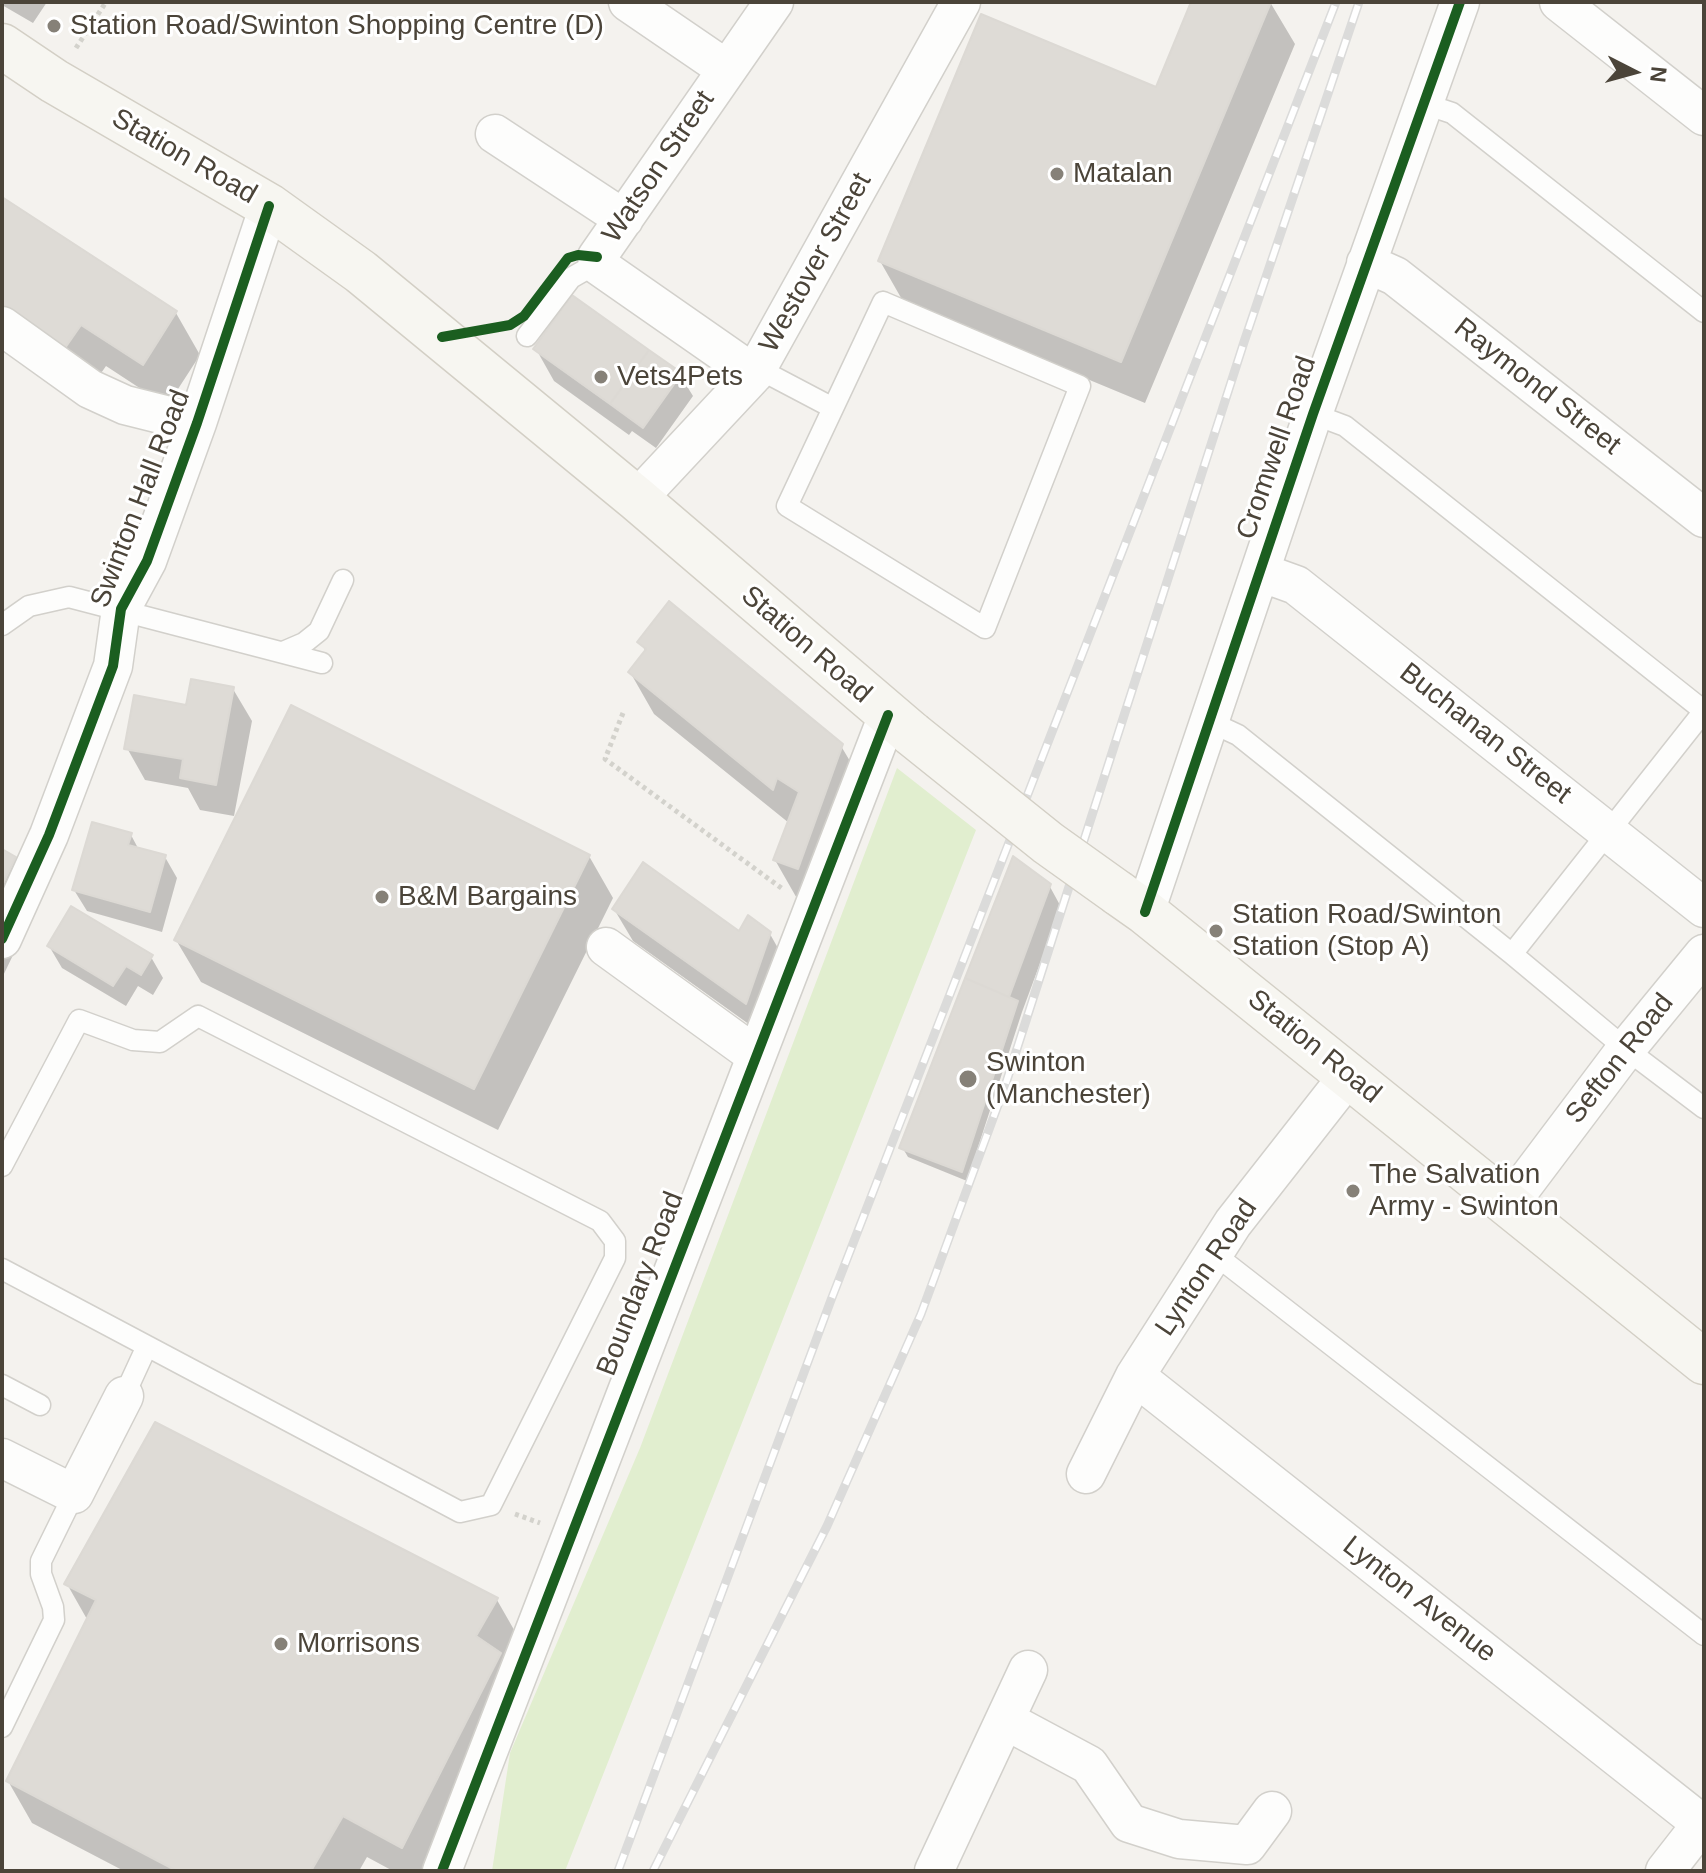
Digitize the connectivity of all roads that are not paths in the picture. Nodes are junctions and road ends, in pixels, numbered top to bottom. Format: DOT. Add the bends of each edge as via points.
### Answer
graph roads {
  1 [pos="628,2"];
  2 [pos="774,2"];
  3 [pos="961,2"];
  4 [pos="1460,2"];
  5 [pos="1559,2"];
  6 [pos="2,46"];
  7 [pos="726,69"];
  8 [pos="1425,104"];
  9 [pos="1704,116"];
  10 [pos="495,134"];
  11 [pos="269,206"];
  12 [pos="624,219"];
  13 [pos="598,260"];
  14 [pos="1366,263"];
  15 [pos="1704,312"];
  16 [pos="2,326"];
  17 [pos="527,336"];
  18 [pos="756,371"];
  19 [pos="833,408"];
  20 [pos="1313,414"];
  21 [pos="197,423"];
  22 [pos="637,499"];
  23 [pos="1704,518"];
  24 [pos="1260,572"];
  25 [pos="343,580"];
  26 [pos="121,609"];
  27 [pos="2,625"];
  28 [pos="283,652"];
  29 [pos="322,663"];
  30 [pos="1704,711"];
  31 [pos="1208,721"];
  32 [pos="900,725"];
  33 [pos="1608,832"];
  34 [pos="1131,902"];
  35 [pos="1704,908"];
  36 [pos="2,939"];
  37 [pos="606,947"];
  38 [pos="1512,954"];
  39 [pos="1704,954"];
  40 [pos="1626,1049"];
  41 [pos="755,1055"];
  42 [pos="1349,1075"];
  43 [pos="1704,1108"];
  44 [pos="2,1166"];
  45 [pos="1510,1203"];
  46 [pos="1213,1253"];
  47 [pos="2,1269"];
  48 [pos="147,1346"];
  49 [pos="1704,1362"];
  50 [pos="1135,1376"];
  51 [pos="2,1385"];
  52 [pos="124,1396"];
  53 [pos="40,1405"];
  54 [pos="2,1458"];
  55 [pos="1086,1474"];
  56 [pos="74,1494"];
  57 [pos="1704,1635"];
  58 [pos="1028,1670"];
  59 [pos="1005,1720"];
  60 [pos="2,1727"];
  61 [pos="1272,1811"];
  62 [pos="1703,1823"];
  63 [pos="1250,1858"];
  64 [pos="442,1871"];
  65 [pos="934,1871"];
  66 [pos="1665,1871"];
  1 -- 7 [label="street"];
  2 -- 7 [label="street, Watson Street"];
  3 -- 18 [label="street, Westover Street"];
  4 -- 8 [label="street, Cromwell Road"];
  5 -- 9 [label="street"];
  6 -- 11 [label="main road, Station Road"];
  7 -- 12 [label="street, Watson Street"];
  8 -- 14 [label="street, Cromwell Road"];
  8 -- 15 [label="lane" via="1452,113"];
  10 -- 12 [label="street"];
  11 -- 21 [label="street, Swinton Hall Road"];
  11 -- 22 [label="main road, Station Road" via="373,282"];
  12 -- 13 [label="street, Watson Street"];
  13 -- 17 [label="lane" via="571,278"];
  13 -- 18 [label="street" via="599,266"];
  14 -- 20 [label="street, Cromwell Road"];
  14 -- 23 [label="street, Raymond Street" via="1395,276"];
  16 -- 21 [label="street" via="90,389 125,405"];
  18 -- 19 [label="lane"];
  18 -- 22 [label="street, Westover Street"];
  19 -- 19 [label="lane" via="787,506 985,628 1080,386 883,302"];
  20 -- 24 [label="street, Cromwell Road"];
  20 -- 30 [label="lane" via="1345,426"];
  21 -- 26 [label="street, Swinton Hall Road" via="147,561"];
  22 -- 32 [label="main road, Station Road"];
  24 -- 31 [label="street, Cromwell Road"];
  24 -- 33 [label="street, Buchanan Street" via="1296,585"];
  25 -- 28 [label="lane" via="319,631"];
  26 -- 27 [label="lane" via="69,597 29,606"];
  26 -- 28 [label="lane"];
  26 -- 36 [label="street, Swinton Hall Road" via="113,666 49,835"];
  28 -- 29 [label="lane"];
  30 -- 33 [label="lane"];
  31 -- 34 [label="street, Cromwell Road"];
  31 -- 38 [label="lane" via="1238,735"];
  32 -- 34 [label="main road, Station Road, bridge"];
  32 -- 41 [label="street, Boundary Road" via="811,910"];
  33 -- 35 [label="street, Buchanan Street"];
  33 -- 38 [label="lane"];
  34 -- 42 [label="main road, Station Road"];
  37 -- 41 [label="street"];
  38 -- 40 [label="lane"];
  39 -- 40 [label="street, Sefton Road"];
  40 -- 43 [label="lane"];
  40 -- 45 [label="street, Sefton Road"];
  41 -- 64 [label="street, Boundary Road"];
  42 -- 45 [label="main road, Station Road"];
  42 -- 46 [label="street, Lynton Road"];
  44 -- 48 [label="lane" via="79,1020 133,1040 160,1042 198,1016 600,1221 615,1241 615,1258 491,1505 460,1512"];
  45 -- 49 [label="main road, Station Road"];
  46 -- 50 [label="street, Lynton Road"];
  46 -- 57 [label="lane"];
  47 -- 48 [label="lane"];
  48 -- 52 [label="lane"];
  50 -- 55 [label="street, Lynton Road"];
  50 -- 62 [label="street, Lynton Avenue"];
  51 -- 53 [label="lane"];
  52 -- 56 [label="street"];
  54 -- 56 [label="street"];
  56 -- 60 [label="lane" via="41,1561 54,1620"];
  58 -- 59 [label="street"];
  59 -- 63 [label="street" via="1089,1765 1129,1823"];
  59 -- 65 [label="street"];
  61 -- 63 [label="street"];
  62 -- 66 [label="street"];
}
